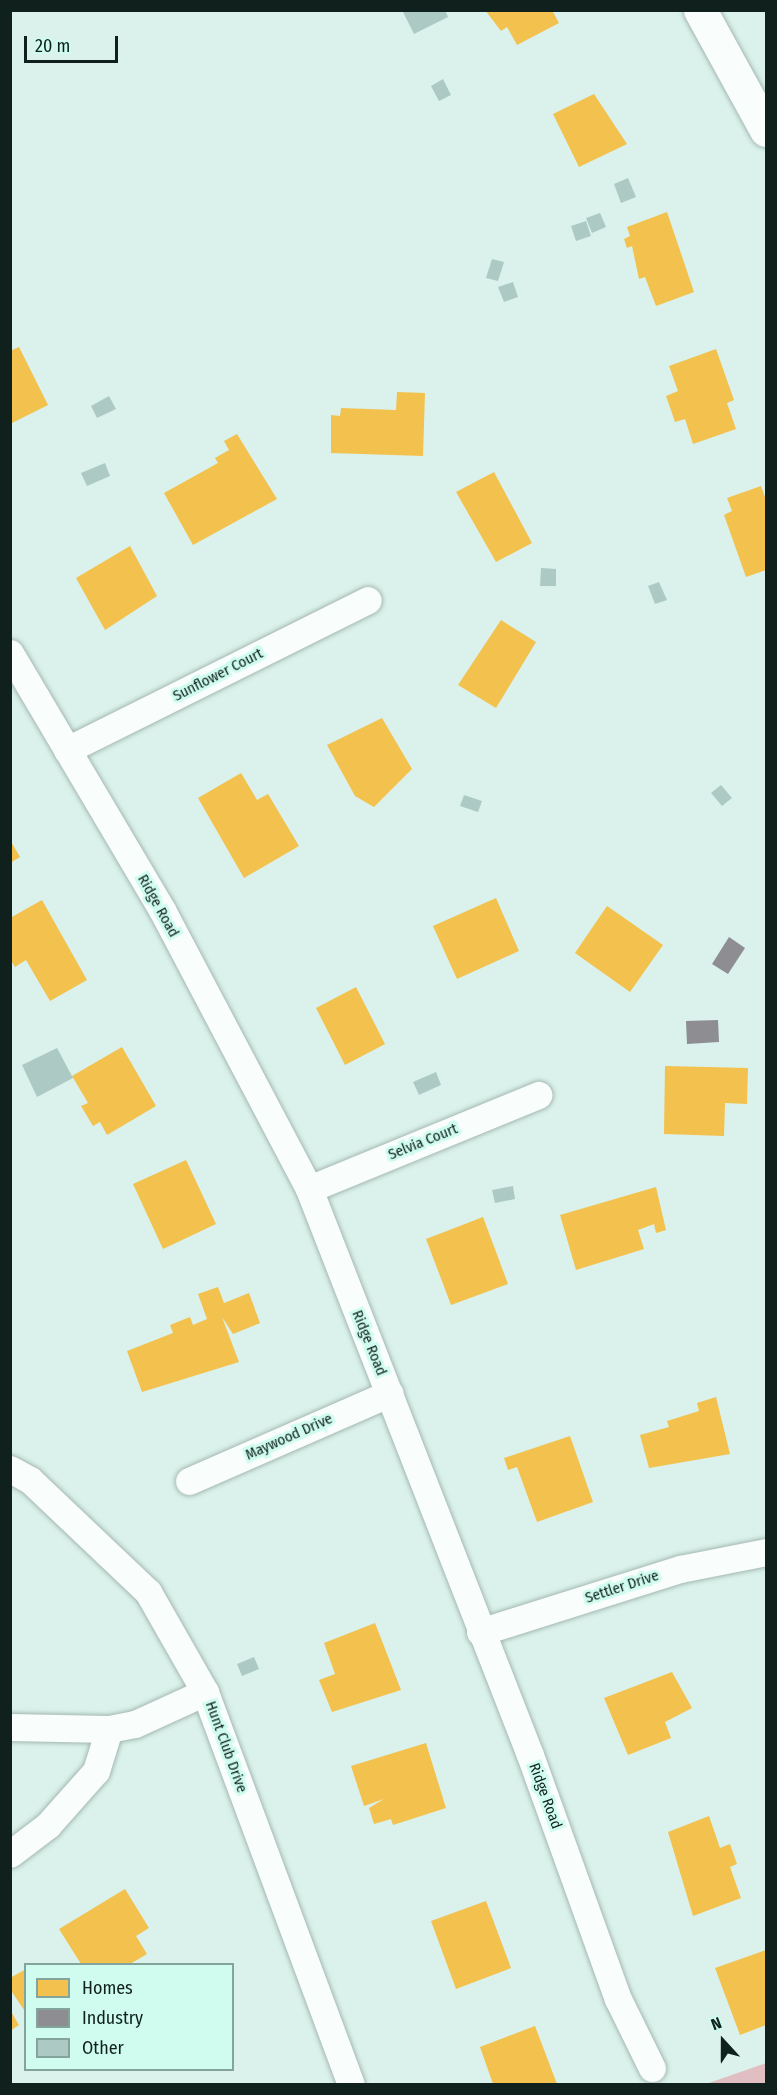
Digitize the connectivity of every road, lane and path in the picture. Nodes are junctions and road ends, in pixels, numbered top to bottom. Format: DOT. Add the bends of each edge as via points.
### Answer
graph roads {
  1 [pos="700,10"];
  2 [pos="766,130"];
  3 [pos="368,600"];
  4 [pos="10,653"];
  5 [pos="67,750"];
  6 [pos="538,1095"];
  7 [pos="309,1189"];
  8 [pos="390,1393"];
  9 [pos="10,1469"];
  10 [pos="189,1481"];
  11 [pos="766,1552"];
  12 [pos="480,1632"];
  13 [pos="205,1692"];
  14 [pos="10,1727"];
  15 [pos="109,1729"];
  16 [pos="10,1854"];
  17 [pos="652,2068"];
  18 [pos="351,2085"];
  1 -- 2 [label="main road"];
  3 -- 5 [label="street, Sunflower Court"];
  4 -- 5 [label="street, Ridge Road"];
  5 -- 7 [label="street, Ridge Road" via="162,910"];
  6 -- 7 [label="street, Selvia Court"];
  7 -- 8 [label="street, Ridge Road"];
  8 -- 10 [label="street, Maywood Drive"];
  8 -- 12 [label="street, Ridge Road"];
  9 -- 13 [label="street, Hunt Club Drive" via="30,1480 148,1592"];
  11 -- 12 [label="street, Settler Drive" via="680,1569"];
  12 -- 17 [label="street, Ridge Road" via="618,1999"];
  13 -- 15 [label="street" via="135,1724"];
  13 -- 18 [label="street, Hunt Club Drive"];
  14 -- 15 [label="street"];
  15 -- 16 [label="street" via="96,1771 48,1825"];
}
